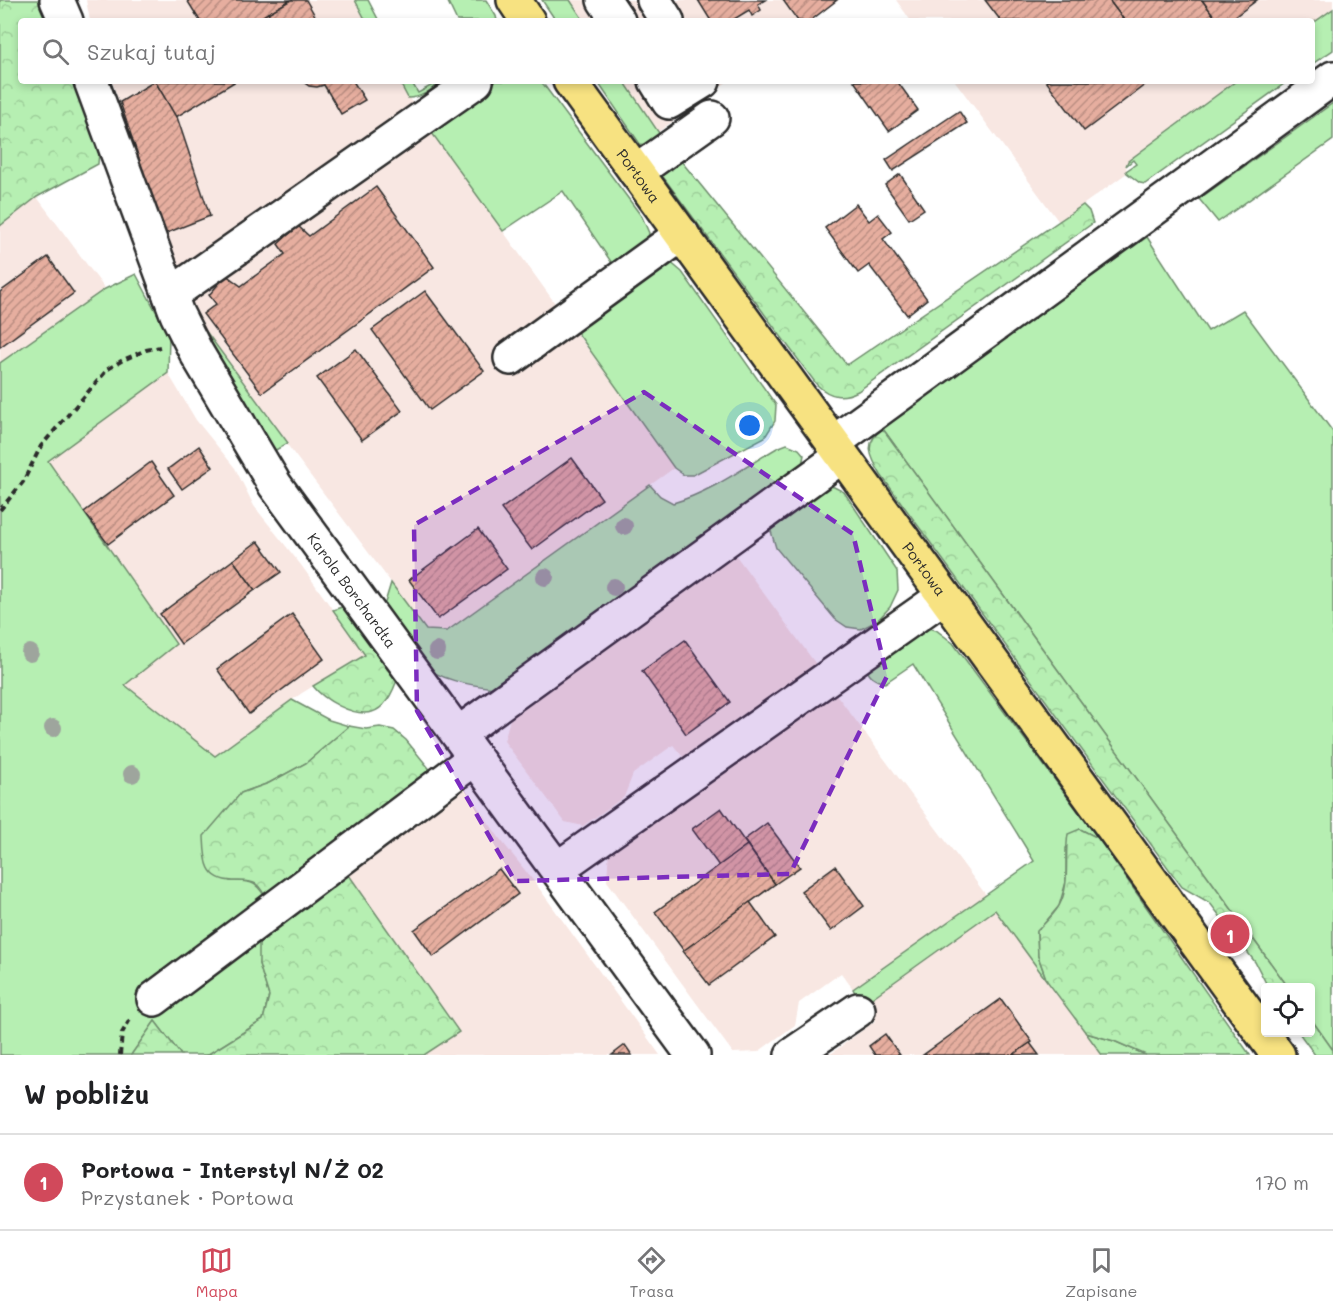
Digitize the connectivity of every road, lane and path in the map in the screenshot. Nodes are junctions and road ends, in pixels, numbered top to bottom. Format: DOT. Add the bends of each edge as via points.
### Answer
graph roads {
  1 [pos="57,0"];
  2 [pos="514,0"];
  3 [pos="604,0"];
  4 [pos="654,0"];
  5 [pos="65,18"];
  6 [pos="526,18"];
  7 [pos="616,18"];
  8 [pos="665,18"];
  9 [pos="1333,78"];
  10 [pos="93,84"];
  11 [pos="472,84"];
  12 [pos="572,84"];
  13 [pos="658,84"];
  14 [pos="698,84"];
  15 [pos="712,118"];
  16 [pos="636,172"];
  17 [pos="681,234"];
  18 [pos="170,295"];
  19 [pos="190,340"];
  20 [pos="511,358"];
  21 [pos="838,449"];
  22 [pos="0,510"];
  23 [pos="944,596"];
  24 [pos="467,746"];
  25 [pos="557,869"];
  26 [pos="154,999"];
  27 [pos="858,1010"];
  28 [pos="120,1055"];
  29 [pos="693,1055"];
  30 [pos="792,1055"];
  31 [pos="1278,1055"];
  1 -- 5 [label="street"];
  2 -- 6 [label="main road"];
  3 -- 7 [label="street"];
  4 -- 8 [label="street"];
  9 -- 21 [label="street"];
  10 -- 18 [label="street, Karola Borchardta"];
  11 -- 18 [label="street"];
  12 -- 16 [label="main road, Portowa"];
  13 -- 14 [label="street" via="669,102"];
  15 -- 16 [label="street"];
  16 -- 17 [label="main road, Portowa"];
  17 -- 20 [label="street"];
  17 -- 21 [label="main road, Portowa"];
  18 -- 19 [label="street, Karola Borchardta"];
  19 -- 22 [label="path" via="146,350 108,369 41,446 23,482"];
  19 -- 24 [label="street, Karola Borchardta" via="275,485"];
  21 -- 23 [label="main road, Portowa"];
  21 -- 24 [label="street"];
  23 -- 25 [label="street"];
  23 -- 31 [label="main road, Portowa"];
  24 -- 25 [label="street, Karola Borchardta"];
  24 -- 26 [label="street"];
  25 -- 29 [label="street, Karola Borchardta"];
  26 -- 28 [label="path" via="126,1025"];
  27 -- 30 [label="street"];
}
